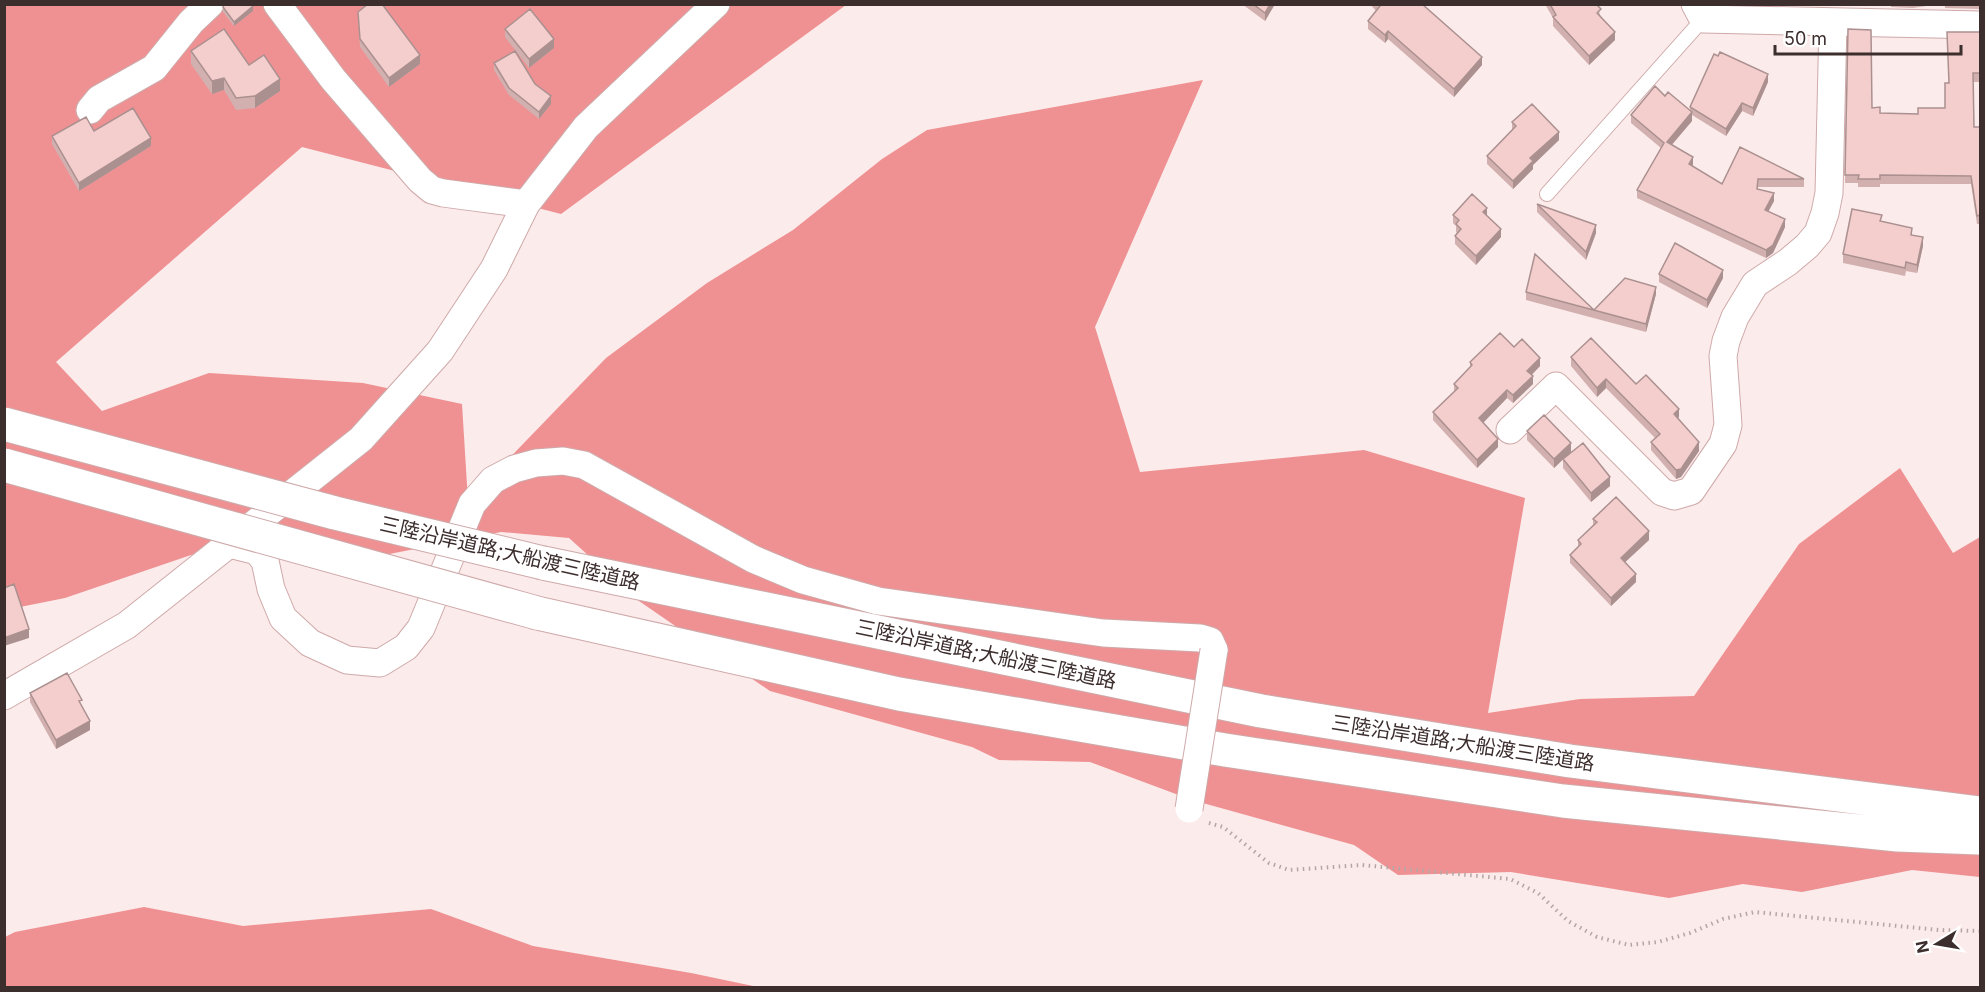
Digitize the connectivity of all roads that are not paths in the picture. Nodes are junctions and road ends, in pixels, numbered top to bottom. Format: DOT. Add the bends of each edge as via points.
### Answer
graph roads {
  1 [pos="210,4"];
  2 [pos="277,4"];
  3 [pos="716,4"];
  4 [pos="1699,12"];
  5 [pos="1833,22"];
  6 [pos="1980,25"];
  7 [pos="90,110"];
  8 [pos="1547,194"];
  9 [pos="526,204"];
  10 [pos="4,424"];
  11 [pos="1510,430"];
  12 [pos="4,465"];
  13 [pos="229,544"];
  14 [pos="4,696"];
  15 [pos="1189,809"];
  16 [pos="1980,813"];
  17 [pos="1980,838"];
  1 -- 7 [label="street" via="154,68 99,99"];
  2 -- 9 [label="street" via="333,79 432,190"];
  3 -- 9 [label="street" via="586,128"];
  4 -- 5 [label="street"];
  4 -- 8 [label="lane"];
  5 -- 6 [label="street"];
  5 -- 11 [label="street" via="1825,213 1818,233 1807,246 1755,284 1735,317 1723,356 1728,425 1723,444 1691,491 1674,496 1662,492 1556,386"];
  9 -- 13 [label="street" via="494,268 440,351 403,395 361,439"];
  10 -- 16 [label="highway, 三陸沿岸道路;大船渡三陸道路, bridge" via="323,510 543,563 1261,711 1570,761"];
  12 -- 17 [label="highway, 三陸沿岸道路;大船渡三陸道路, bridge" via="537,613 899,694 1225,750 1563,801 1898,835"];
  13 -- 14 [label="street" via="127,626"];
  13 -- 15 [label="street, bridge" via="258,551 265,561 271,590 283,618 310,643 347,660 380,663 406,647 421,628 472,504 493,480 536,463 584,465 753,559 803,580 890,602 1103,633 1210,641 1214,650"];
}
